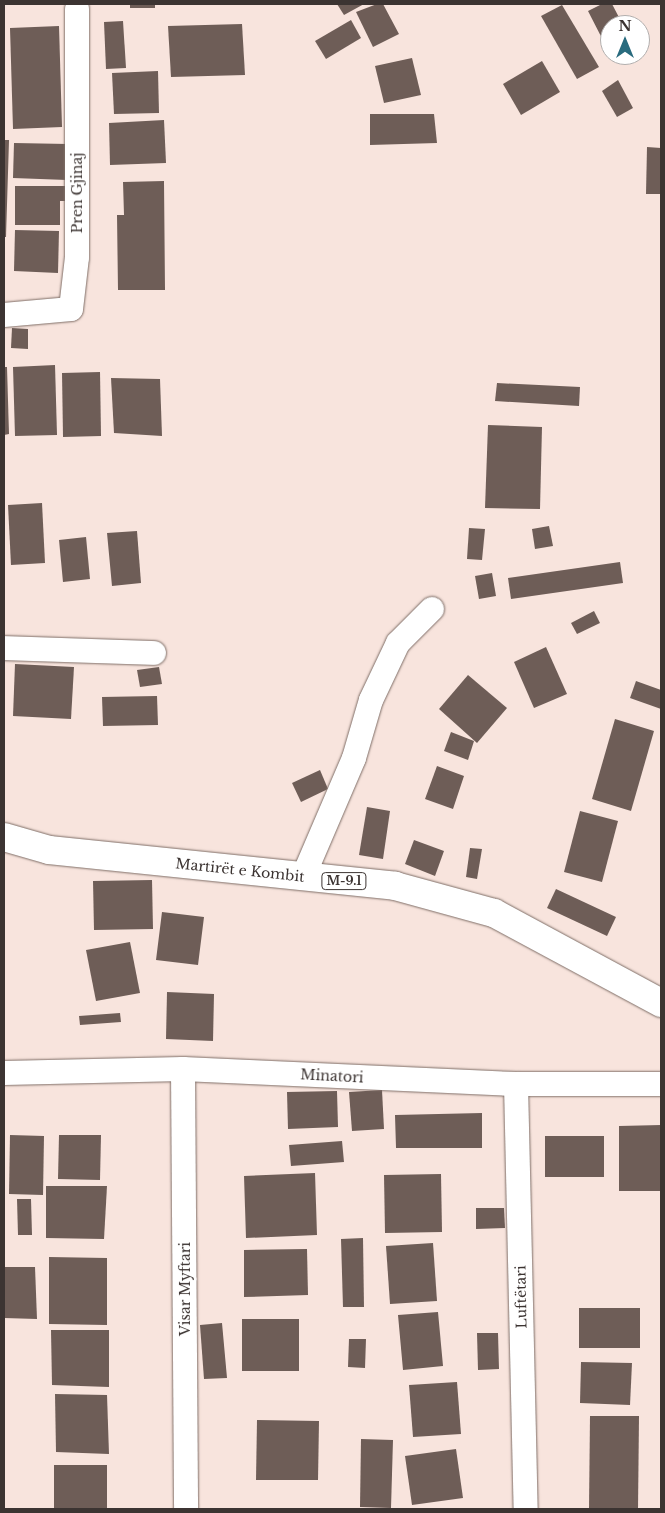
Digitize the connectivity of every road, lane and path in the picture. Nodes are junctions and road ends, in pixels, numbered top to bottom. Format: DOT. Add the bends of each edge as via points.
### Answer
graph roads {
  1 [pos="77,9"];
  2 [pos="4,314"];
  3 [pos="432,609"];
  4 [pos="4,648"];
  5 [pos="154,654"];
  6 [pos="4,837"];
  7 [pos="303,877"];
  8 [pos="661,1003"];
  9 [pos="183,1070"];
  10 [pos="4,1073"];
  11 [pos="516,1084"];
  12 [pos="661,1084"];
  13 [pos="186,1509"];
  14 [pos="526,1509"];
  1 -- 2 [label="street, Pren Gjinaj" via="77,257 71,309"];
  3 -- 7 [label="street" via="398,643 371,700 354,758"];
  4 -- 5 [label="street"];
  6 -- 7 [label="main road, Martirët e Kombit / M-9.1" via="49,850"];
  7 -- 8 [label="main road, Martirët e Kombit / M-9.1" via="395,886 494,913"];
  9 -- 10 [label="street, Minatori"];
  9 -- 11 [label="street, Minatori"];
  9 -- 13 [label="street, Visar Myftari"];
  11 -- 12 [label="street, Minatori"];
  11 -- 14 [label="street, Luftëtari"];
}
